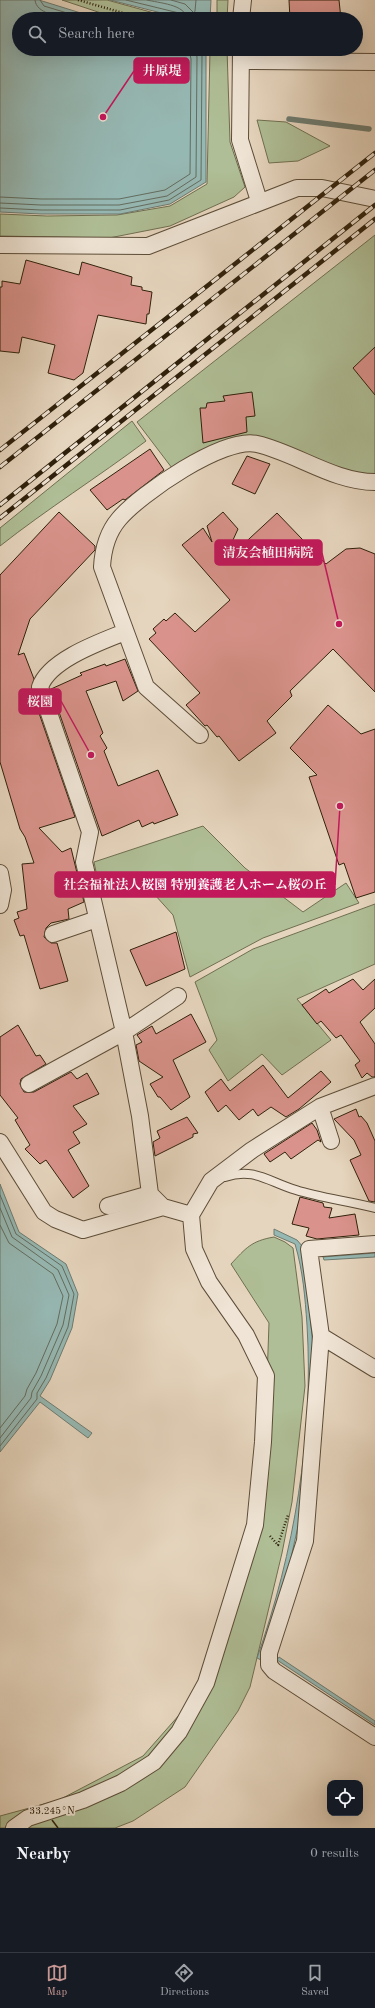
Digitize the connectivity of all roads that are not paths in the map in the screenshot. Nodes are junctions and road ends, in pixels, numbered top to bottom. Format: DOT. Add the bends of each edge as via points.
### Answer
graph roads {
  1 [pos="243,0"];
  2 [pos="242,12"];
  3 [pos="241,56"];
  4 [pos="260,56"];
  5 [pos="375,62"];
  6 [pos="375,199"];
  7 [pos="259,201"];
  8 [pos="0,245"];
  9 [pos="375,482"];
  10 [pos="125,632"];
  11 [pos="200,735"];
  12 [pos="0,873"];
  13 [pos="0,905"];
  14 [pos="97,919"];
  15 [pos="53,934"];
  16 [pos="178,996"];
  17 [pos="124,1032"];
  18 [pos="29,1084"];
  19 [pos="375,1086"];
  20 [pos="320,1107"];
  21 [pos="331,1141"];
  22 [pos="0,1142"];
  23 [pos="211,1181"];
  24 [pos="150,1194"];
  25 [pos="108,1206"];
  26 [pos="162,1208"];
  27 [pos="375,1208"];
  28 [pos="191,1216"];
  29 [pos="375,1244"];
  30 [pos="322,1336"];
  31 [pos="375,1369"];
  32 [pos="375,1737"];
  33 [pos="14,1828"];
  1 -- 2 [label="street"];
  3 -- 7 [label="street" via="240,140"];
  4 -- 5 [label="street"];
  6 -- 7 [label="street" via="322,188 297,188"];
  7 -- 8 [label="street" via="148,246"];
  9 -- 10 [label="street" via="342,475 256,443 238,444 197,461 168,478 119,520 108,536 102,567"];
  10 -- 11 [label="street" via="146,687"];
  10 -- 14 [label="street" via="72,654 42,680 40,687 90,832 84,862"];
  12 -- 13 [label="street" via="3,890"];
  14 -- 15 [label="street"];
  14 -- 17 [label="street"];
  16 -- 17 [label="street"];
  17 -- 18 [label="street"];
  17 -- 24 [label="street" via="140,1116"];
  19 -- 20 [label="street"];
  20 -- 21 [label="street"];
  20 -- 23 [label="street" via="252,1150"];
  22 -- 26 [label="street" via="44,1212 55,1219 83,1230"];
  23 -- 27 [label="lane" via="237,1173 260,1175 296,1190"];
  23 -- 28 [label="street"];
  24 -- 25 [label="street"];
  24 -- 26 [label="street"];
  26 -- 28 [label="street"];
  28 -- 33 [label="street" via="194,1249 209,1282 246,1335 266,1376 255,1525 206,1683 179,1732 154,1762 121,1783 83,1800 28,1818"];
  29 -- 30 [label="street" via="309,1248"];
  30 -- 31 [label="street"];
  30 -- 32 [label="street" via="305,1541 270,1653 269,1665 274,1671"];
}
